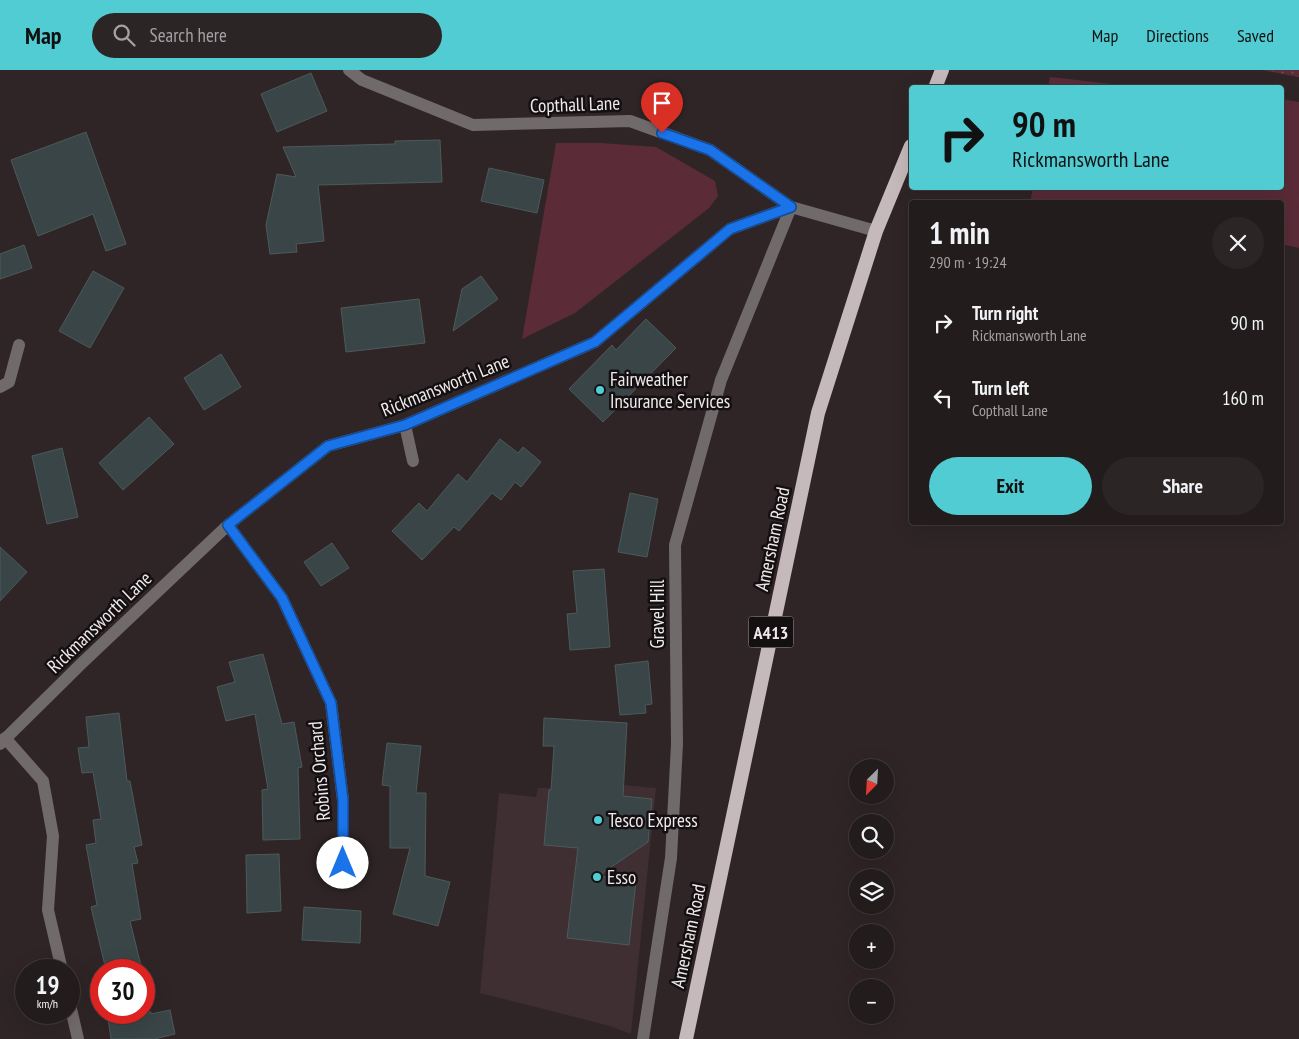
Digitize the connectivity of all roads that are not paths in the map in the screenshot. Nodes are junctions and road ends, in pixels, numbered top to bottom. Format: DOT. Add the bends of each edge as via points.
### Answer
graph roads {
  1 [pos="349,70"];
  2 [pos="942,70"];
  3 [pos="936,85"];
  4 [pos="909,151"];
  5 [pos="791,207"];
  6 [pos="876,231"];
  7 [pos="19,345"];
  8 [pos="0,386"];
  9 [pos="405,425"];
  10 [pos="413,460"];
  11 [pos="228,525"];
  12 [pos="3,741"];
  13 [pos="343,863"];
  14 [pos="59,959"];
  15 [pos="75,1024"];
  16 [pos="78,1039"];
  17 [pos="643,1039"];
  18 [pos="686,1039"];
  1 -- 5 [label="street, Copthall Lane" via="362,80 473,125 630,121 710,150"];
  2 -- 3 [label="highway"];
  4 -- 6 [label="highway, Amersham Road / A413"];
  5 -- 6 [label="street"];
  5 -- 9 [label="street, Rickmansworth Lane" via="730,229 595,342"];
  5 -- 17 [label="street, Gravel Hill" via="722,380 676,545 677,744 671,858"];
  6 -- 18 [label="highway, Amersham Road / A413" via="818,413"];
  7 -- 8 [label="street" via="9,382"];
  9 -- 10 [label="street"];
  9 -- 11 [label="street, Rickmansworth Lane" via="328,446"];
  11 -- 12 [label="street, Rickmansworth Lane"];
  11 -- 13 [label="street, Robins Orchard" via="282,598 331,703 343,800"];
  12 -- 14 [label="street" via="43,781 52,836 48,910"];
  15 -- 16 [label="street"];
}
